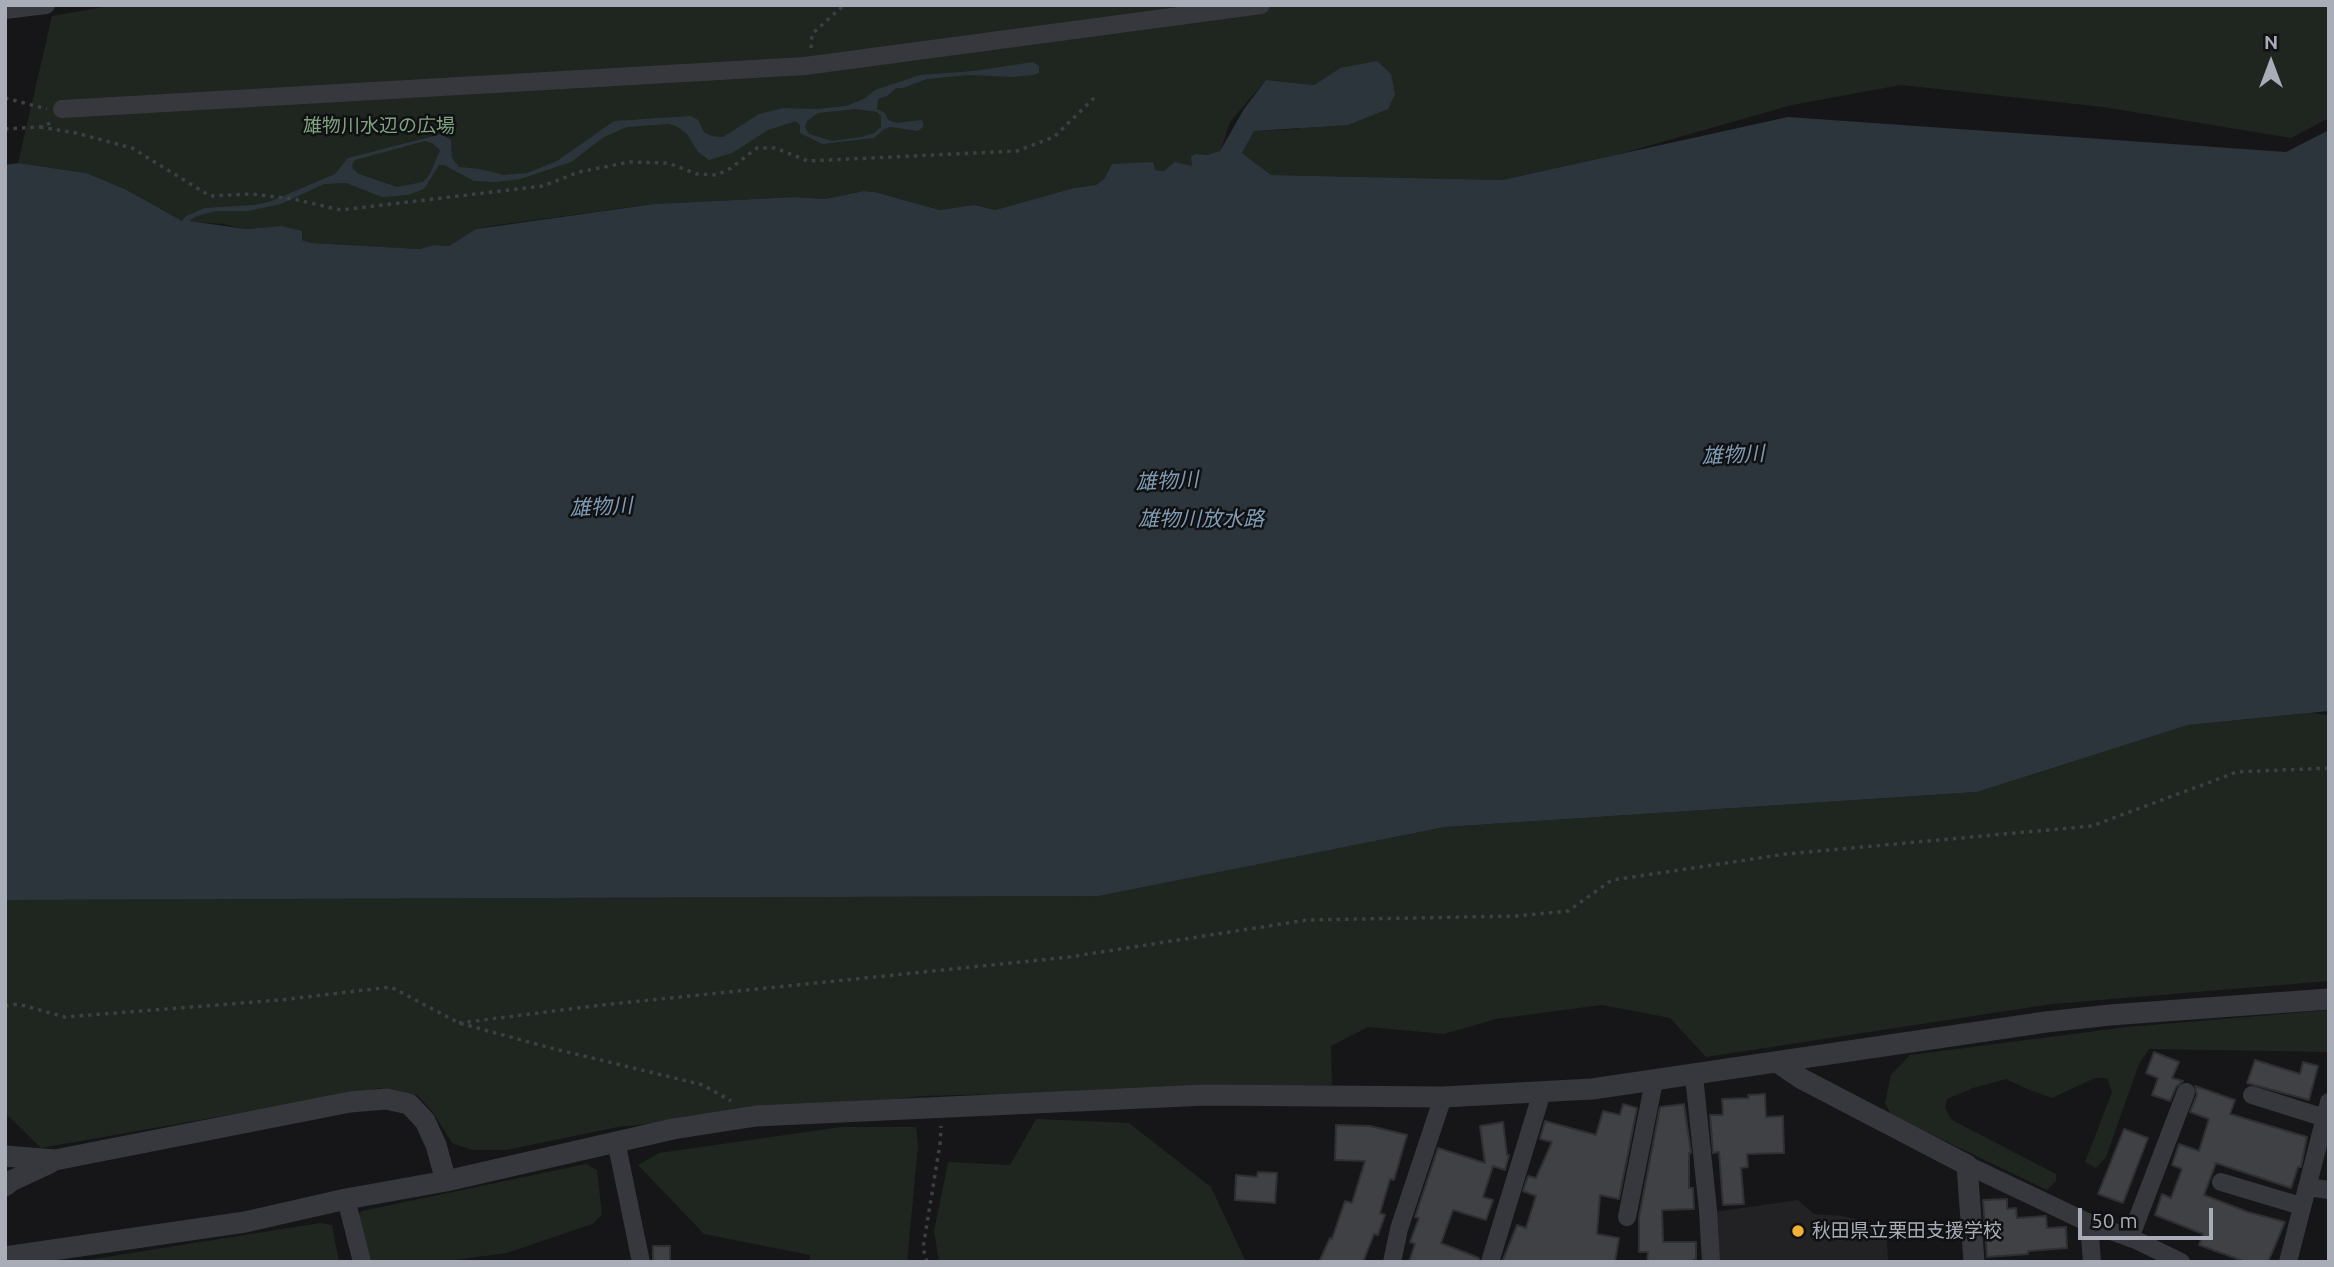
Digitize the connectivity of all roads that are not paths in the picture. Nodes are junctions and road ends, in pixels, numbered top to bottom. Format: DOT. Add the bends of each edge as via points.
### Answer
graph roads {
  1 [pos="46,5"];
  2 [pos="1261,5"];
  3 [pos="5,10"];
  4 [pos="62,109"];
  5 [pos="2329,999"];
  6 [pos="1777,1062"];
  7 [pos="1694,1076"];
  8 [pos="1654,1081"];
  9 [pos="1542,1092"];
  10 [pos="2186,1092"];
  11 [pos="2252,1095"];
  12 [pos="1443,1097"];
  13 [pos="2327,1110"];
  14 [pos="615,1141"];
  15 [pos="5,1156"];
  16 [pos="55,1160"];
  17 [pos="1968,1165"];
  18 [pos="446,1181"];
  19 [pos="2221,1182"];
  20 [pos="5,1186"];
  21 [pos="2307,1187"];
  22 [pos="2329,1190"];
  23 [pos="346,1199"];
  24 [pos="2301,1206"];
  25 [pos="1627,1217"];
  26 [pos="2089,1223"];
  27 [pos="2130,1238"];
  28 [pos="11,1256"];
  29 [pos="362,1262"];
  30 [pos="641,1262"];
  31 [pos="1392,1262"];
  32 [pos="1490,1262"];
  33 [pos="1711,1262"];
  34 [pos="1974,1262"];
  35 [pos="2092,1262"];
  36 [pos="2181,1262"];
  37 [pos="2288,1262"];
  1 -- 3 [label="street"];
  2 -- 4 [label="street" via="811,65"];
  5 -- 6 [label="street" via="2046,1022"];
  6 -- 7 [label="street"];
  6 -- 17 [label="street"];
  7 -- 8 [label="street"];
  7 -- 33 [label="street"];
  8 -- 9 [label="street"];
  8 -- 25 [label="street"];
  9 -- 12 [label="street"];
  9 -- 32 [label="street"];
  10 -- 27 [label="street"];
  11 -- 13 [label="street"];
  12 -- 14 [label="street" via="1206,1094 942,1106 756,1116"];
  12 -- 31 [label="street"];
  13 -- 21 [label="street"];
  14 -- 18 [label="street"];
  14 -- 30 [label="street"];
  15 -- 16 [label="street"];
  16 -- 18 [label="street" via="350,1102 386,1099 409,1104 425,1121"];
  16 -- 20 [label="street"];
  17 -- 26 [label="street"];
  17 -- 34 [label="street"];
  18 -- 23 [label="street"];
  19 -- 24 [label="street"];
  21 -- 22 [label="street"];
  21 -- 24 [label="street"];
  23 -- 28 [label="street" via="245,1222"];
  23 -- 29 [label="street"];
  24 -- 37 [label="street"];
  26 -- 27 [label="street"];
  26 -- 35 [label="street"];
  27 -- 36 [label="street"];
}
